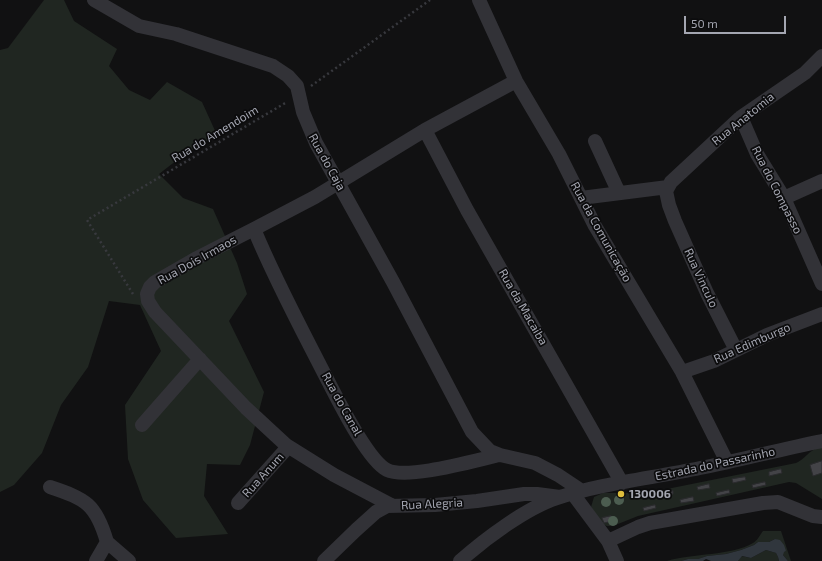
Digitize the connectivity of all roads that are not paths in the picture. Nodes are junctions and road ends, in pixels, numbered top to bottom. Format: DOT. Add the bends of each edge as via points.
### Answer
graph roads {
  1 [pos="94,0"];
  2 [pos="479,0"];
  3 [pos="822,56"];
  4 [pos="516,81"];
  5 [pos="741,117"];
  6 [pos="425,130"];
  7 [pos="595,141"];
  8 [pos="822,181"];
  9 [pos="339,183"];
  10 [pos="668,187"];
  11 [pos="619,193"];
  12 [pos="581,198"];
  13 [pos="784,198"];
  14 [pos="254,230"];
  15 [pos="822,284"];
  16 [pos="822,314"];
  17 [pos="736,350"];
  18 [pos="200,359"];
  19 [pos="682,372"];
  20 [pos="142,425"];
  21 [pos="822,442"];
  22 [pos="288,447"];
  23 [pos="500,455"];
  24 [pos="727,462"];
  25 [pos="622,483"];
  26 [pos="50,487"];
  27 [pos="572,494"];
  28 [pos="238,503"];
  29 [pos="391,506"];
  30 [pos="822,517"];
  31 [pos="107,542"];
  32 [pos="608,542"];
  33 [pos="96,561"];
  34 [pos="129,561"];
  35 [pos="324,561"];
  36 [pos="460,561"];
  37 [pos="617,561"];
  1 -- 9 [label="street, Rua do Caja" via="139,26 176,34 273,66 288,76 297,86 307,124"];
  2 -- 4 [label="street, Rua da Comunicação"];
  3 -- 5 [label="street, Rua Anatomia" via="805,73"];
  4 -- 6 [label="street, Rua Dois Irmaos"];
  4 -- 12 [label="street, Rua da Comunicação" via="559,154"];
  5 -- 10 [label="street, Rua Anatomia" via="687,166"];
  5 -- 13 [label="street, Rua do Compasso" via="757,154"];
  6 -- 9 [label="street, Rua Dois Irmaos"];
  6 -- 25 [label="street, Rua da Macaiba" via="467,210"];
  7 -- 11 [label="street"];
  8 -- 13 [label="street"];
  9 -- 14 [label="street, Rua Dois Irmaos"];
  9 -- 23 [label="street, Rua do Caja" via="472,432 490,451"];
  10 -- 11 [label="street"];
  10 -- 17 [label="street, Rua Vinculo" via="668,205 707,293"];
  11 -- 12 [label="street"];
  12 -- 19 [label="street, Rua da Comunicação"];
  13 -- 15 [label="street, Rua do Compasso"];
  14 -- 18 [label="street, Rua Dois Irmaos" via="155,282 147,294 154,312"];
  14 -- 23 [label="street, Rua do Canal" via="268,264 342,406 378,463 387,470 397,472 423,471"];
  16 -- 17 [label="street, Rua Edimburgo" via="766,335"];
  17 -- 19 [label="street, Rua Edimburgo"];
  18 -- 20 [label="street"];
  18 -- 22 [label="street, Rua Dois Irmaos" via="246,408"];
  19 -- 24 [label="street, Rua da Comunicação"];
  21 -- 24 [label="street, Estrada do Passarinho"];
  22 -- 28 [label="street, Rua Anum"];
  22 -- 29 [label="street, Rua Dois Irmaos"];
  23 -- 27 [label="street" via="535,462 558,475"];
  24 -- 25 [label="street, Estrada do Passarinho"];
  25 -- 27 [label="street, Estrada do Passarinho"];
  26 -- 31 [label="street" via="84,500 96,514"];
  27 -- 29 [label="street, Rua Alegria" via="524,494 477,501"];
  27 -- 32 [label="street"];
  27 -- 36 [label="street, Estrada do Passarinho" via="539,506 520,517"];
  29 -- 35 [label="street, Rua Alegria" via="376,512"];
  30 -- 32 [label="street" via="778,502 763,503 638,526"];
  31 -- 33 [label="street"];
  31 -- 34 [label="street"];
  32 -- 37 [label="street"];
}
